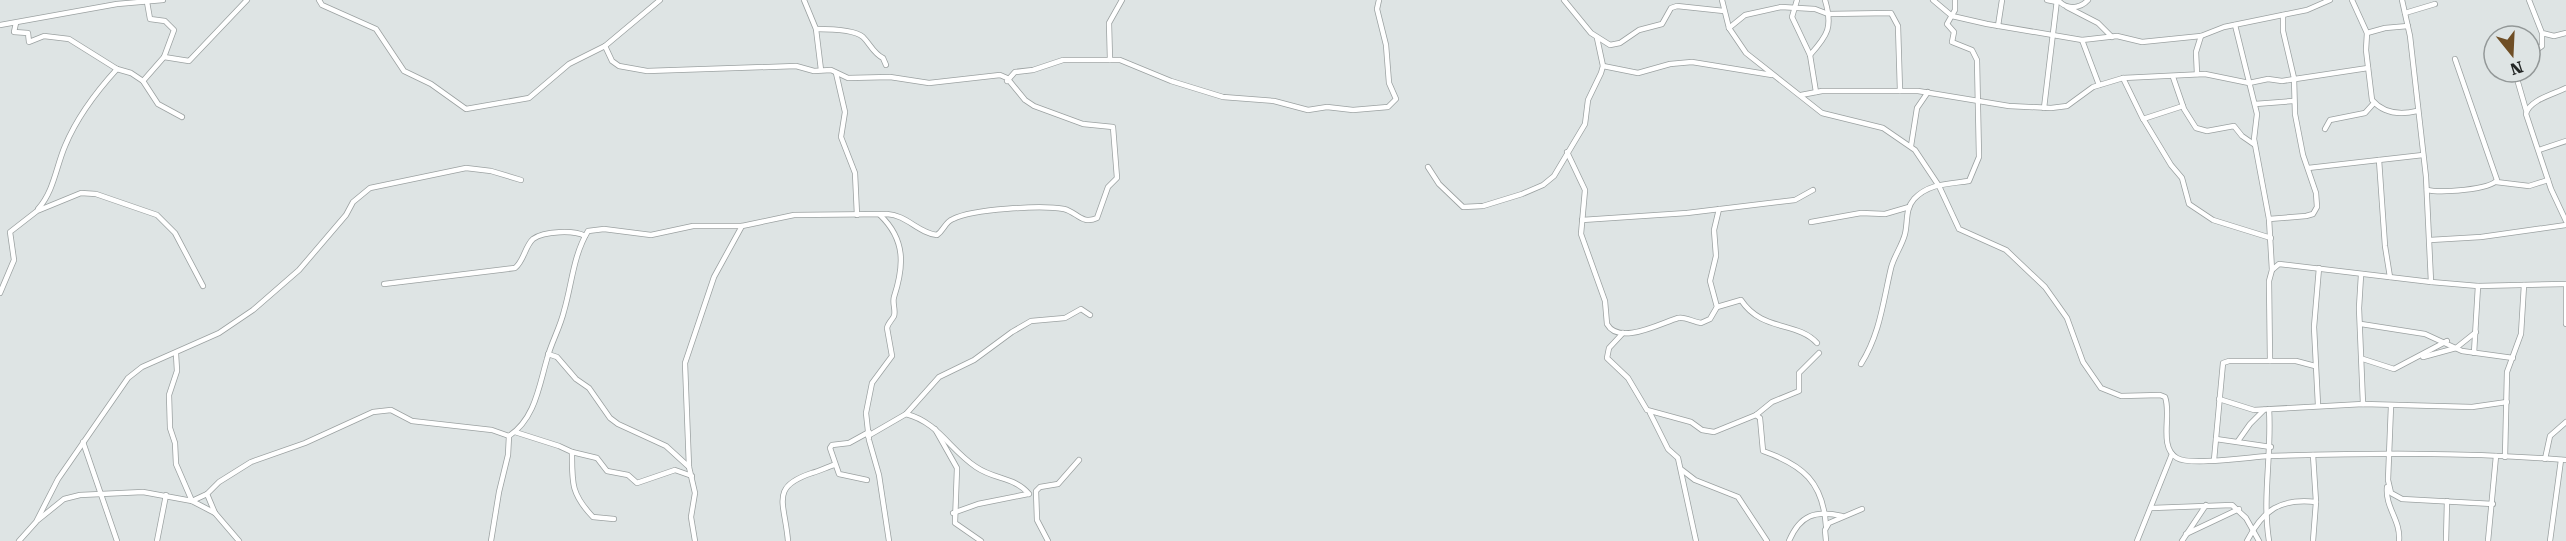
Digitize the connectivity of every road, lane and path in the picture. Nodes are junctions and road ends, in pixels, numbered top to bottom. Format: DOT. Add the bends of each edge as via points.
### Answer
graph roads {
  1 [pos="163,0"];
  2 [pos="247,0"];
  3 [pos="660,0"];
  4 [pos="804,0"];
  5 [pos="1122,0"];
  6 [pos="1379,0"];
  7 [pos="1564,0"];
  8 [pos="1722,0"];
  9 [pos="1797,0"];
  10 [pos="1825,0"];
  11 [pos="1933,0"];
  12 [pos="1955,0"];
  13 [pos="2002,0"];
  14 [pos="2047,0"];
  15 [pos="2088,0"];
  16 [pos="2330,0"];
  17 [pos="2352,0"];
  18 [pos="2402,0"];
  19 [pos="2529,0"];
  20 [pos="321,1"];
  21 [pos="2057,1"];
  22 [pos="147,2"];
  23 [pos="2435,4"];
  24 [pos="2067,7"];
  25 [pos="1724,11"];
  26 [pos="1793,11"];
  27 [pos="2405,13"];
  28 [pos="1828,14"];
  29 [pos="2283,15"];
  30 [pos="1952,16"];
  31 [pos="16,22"];
  32 [pos="2538,24"];
  33 [pos="0,25"];
  34 [pos="2235,25"];
  35 [pos="1998,26"];
  36 [pos="2408,26"];
  37 [pos="816,28"];
  38 [pos="1729,28"];
  39 [pos="2367,33"];
  40 [pos="2542,33"];
  41 [pos="2566,33"];
  42 [pos="2055,34"];
  43 [pos="2201,36"];
  44 [pos="2112,37"];
  45 [pos="1597,38"];
  46 [pos="2082,40"];
  47 [pos="605,46"];
  48 [pos="1810,55"];
  49 [pos="164,57"];
  50 [pos="2455,59"];
  51 [pos="1110,60"];
  52 [pos="886,65"];
  53 [pos="1604,66"];
  54 [pos="2368,68"];
  55 [pos="117,69"];
  56 [pos="821,70"];
  57 [pos="836,73"];
  58 [pos="2198,74"];
  59 [pos="1775,76"];
  60 [pos="2173,77"];
  61 [pos="2122,78"];
  62 [pos="2294,78"];
  63 [pos="143,81"];
  64 [pos="1007,81"];
  65 [pos="2248,83"];
  66 [pos="2518,84"];
  67 [pos="2099,85"];
  68 [pos="2566,88"];
  69 [pos="1900,90"];
  70 [pos="1816,92"];
  71 [pos="1928,92"];
  72 [pos="1801,95"];
  73 [pos="1977,101"];
  74 [pos="2293,101"];
  75 [pos="2374,103"];
  76 [pos="2255,104"];
  77 [pos="2183,106"];
  78 [pos="2044,108"];
  79 [pos="2417,111"];
  80 [pos="2526,111"];
  81 [pos="182,117"];
  82 [pos="2143,119"];
  83 [pos="2325,129"];
  84 [pos="2566,141"];
  85 [pos="2255,145"];
  86 [pos="1911,146"];
  87 [pos="2539,150"];
  88 [pos="1567,152"];
  89 [pos="2423,155"];
  90 [pos="2379,160"];
  91 [pos="1428,168"];
  92 [pos="2308,168"];
  93 [pos="520,180"];
  94 [pos="2548,180"];
  95 [pos="2496,182"];
  96 [pos="1939,186"];
  97 [pos="1813,190"];
  98 [pos="2427,190"];
  99 [pos="1909,207"];
  100 [pos="1719,209"];
  101 [pos="37,211"];
  102 [pos="857,215"];
  103 [pos="880,215"];
  104 [pos="2269,219"];
  105 [pos="1582,220"];
  106 [pos="1811,222"];
  107 [pos="2566,223"];
  108 [pos="742,226"];
  109 [pos="585,236"];
  110 [pos="2271,238"];
  111 [pos="2430,240"];
  112 [pos="2319,268"];
  113 [pos="2272,270"];
  114 [pos="2361,275"];
  115 [pos="2390,277"];
  116 [pos="2431,282"];
  117 [pos="384,284"];
  118 [pos="2524,285"];
  119 [pos="203,286"];
  120 [pos="2478,286"];
  121 [pos="2566,286"];
  122 [pos="0,293"];
  123 [pos="1717,307"];
  124 [pos="1089,315"];
  125 [pos="2361,324"];
  126 [pos="2566,324"];
  127 [pos="2475,332"];
  128 [pos="1623,333"];
  129 [pos="2447,341"];
  130 [pos="1817,343"];
  131 [pos="2456,348"];
  132 [pos="1819,352"];
  133 [pos="2474,353"];
  134 [pos="176,354"];
  135 [pos="548,354"];
  136 [pos="2420,357"];
  137 [pos="2513,358"];
  138 [pos="2362,359"];
  139 [pos="2270,361"];
  140 [pos="1861,364"];
  141 [pos="2315,366"];
  142 [pos="2219,399"];
  143 [pos="2507,402"];
  144 [pos="2363,404"];
  145 [pos="2318,405"];
  146 [pos="2391,406"];
  147 [pos="2267,410"];
  148 [pos="1650,413"];
  149 [pos="906,414"];
  150 [pos="1756,415"];
  151 [pos="2566,422"];
  152 [pos="934,427"];
  153 [pos="515,432"];
  154 [pos="868,434"];
  155 [pos="509,436"];
  156 [pos="2216,439"];
  157 [pos="2238,441"];
  158 [pos="83,442"];
  159 [pos="2271,447"];
  160 [pos="572,453"];
  161 [pos="2391,453"];
  162 [pos="2172,454"];
  163 [pos="2313,455"];
  164 [pos="2270,456"];
  165 [pos="2496,456"];
  166 [pos="2505,456"];
  167 [pos="2545,459"];
  168 [pos="1079,460"];
  169 [pos="2214,460"];
  170 [pos="2563,460"];
  171 [pos="834,465"];
  172 [pos="689,467"];
  173 [pos="1682,470"];
  174 [pos="692,476"];
  175 [pos="867,480"];
  176 [pos="2388,480"];
  177 [pos="102,494"];
  178 [pos="207,494"];
  179 [pos="1029,494"];
  180 [pos="166,495"];
  181 [pos="1036,499"];
  182 [pos="192,501"];
  183 [pos="2447,501"];
  184 [pos="2316,502"];
  185 [pos="2493,504"];
  186 [pos="2205,505"];
  187 [pos="2152,508"];
  188 [pos="1862,509"];
  189 [pos="2239,509"];
  190 [pos="1825,512"];
  191 [pos="215,513"];
  192 [pos="953,513"];
  193 [pos="1842,516"];
  194 [pos="2247,518"];
  195 [pos="2263,518"];
  196 [pos="614,519"];
  197 [pos="36,522"];
  198 [pos="1826,526"];
  199 [pos="2252,530"];
  200 [pos="2186,534"];
  201 [pos="19,541"];
  202 [pos="117,541"];
  203 [pos="157,541"];
  204 [pos="239,541"];
  205 [pos="491,541"];
  206 [pos="696,541"];
  207 [pos="788,541"];
  208 [pos="889,541"];
  209 [pos="981,541"];
  210 [pos="1048,541"];
  211 [pos="1696,541"];
  212 [pos="1767,541"];
  213 [pos="1789,541"];
  214 [pos="1826,541"];
  215 [pos="2137,541"];
  216 [pos="2182,541"];
  217 [pos="2247,541"];
  218 [pos="2259,541"];
  219 [pos="2269,541"];
  220 [pos="2313,541"];
  221 [pos="2399,541"];
  222 [pos="2446,541"];
  223 [pos="2488,541"];
  224 [pos="2550,541"];
  1 -- 22 [label="street"];
  2 -- 49 [label="street" via="189,61"];
  3 -- 47 [label="street"];
  4 -- 37 [label="street"];
  5 -- 51 [label="street" via="1109,23"];
  6 -- 51 [label="street" via="1377,9 1386,45 1389,82 1396,99 1388,107 1308,110 1274,101 1232,99"];
  7 -- 45 [label="street"];
  8 -- 25 [label="street"];
  9 -- 26 [label="street"];
  10 -- 28 [label="street"];
  11 -- 30 [label="street"];
  12 -- 30 [label="street"];
  13 -- 35 [label="street"];
  14 -- 21 [label="street"];
  15 -- 24 [label="street" via="2077,7"];
  16 -- 29 [label="street"];
  17 -- 39 [label="street"];
  18 -- 27 [label="street"];
  19 -- 32 [label="street"];
  20 -- 47 [label="street" via="376,29 404,71 431,84 466,109 529,98 569,64"];
  21 -- 24 [label="street"];
  21 -- 42 [label="street"];
  22 -- 31 [label="street"];
  22 -- 49 [label="street" via="150,19 165,21 174,30"];
  23 -- 27 [label="street"];
  24 -- 44 [label="street" via="2098,23"];
  25 -- 38 [label="street"];
  25 -- 45 [label="street" via="1677,6 1671,8 1662,24 1639,30 1620,43 1610,45"];
  26 -- 28 [label="street" via="1815,9"];
  26 -- 38 [label="street" via="1786,8 1752,13"];
  26 -- 48 [label="street" via="1797,32"];
  27 -- 36 [label="street"];
  28 -- 48 [label="street" via="1827,34"];
  28 -- 69 [label="street" via="1891,13 1898,26"];
  29 -- 34 [label="street"];
  29 -- 62 [label="street"];
  30 -- 35 [label="street"];
  30 -- 73 [label="street" via="1947,24 1954,32 1953,43 1968,47 1976,55"];
  31 -- 33 [label="street"];
  31 -- 55 [label="street" via="14,32 28,33 29,43 44,36 65,37"];
  34 -- 43 [label="street"];
  34 -- 65 [label="street"];
  35 -- 42 [label="street"];
  36 -- 39 [label="street"];
  36 -- 79 [label="street"];
  37 -- 52 [label="street" via="861,35"];
  37 -- 56 [label="street"];
  38 -- 59 [label="street" via="1746,53"];
  39 -- 54 [label="street"];
  40 -- 41 [label="street"];
  42 -- 46 [label="street"];
  42 -- 78 [label="street"];
  43 -- 44 [label="street" via="2142,42"];
  43 -- 58 [label="street" via="2196,52"];
  44 -- 46 [label="street"];
  45 -- 53 [label="street"];
  46 -- 67 [label="street"];
  47 -- 56 [label="street" via="619,66 647,71 796,66"];
  48 -- 70 [label="street"];
  49 -- 63 [label="street"];
  50 -- 95 [label="street"];
  51 -- 64 [label="street" via="1062,60 1015,72"];
  53 -- 59 [label="street" via="1638,73 1692,62"];
  53 -- 88 [label="street" via="1588,100 1585,124"];
  54 -- 62 [label="street"];
  54 -- 75 [label="street"];
  55 -- 63 [label="street"];
  55 -- 101 [label="street" via="94,94 76,124 50,191"];
  56 -- 57 [label="street"];
  57 -- 64 [label="street" via="848,78 890,77 929,83 1000,75"];
  57 -- 102 [label="street" via="845,112 841,136 855,173"];
  58 -- 60 [label="street"];
  58 -- 65 [label="street"];
  59 -- 72 [label="street"];
  60 -- 61 [label="street"];
  60 -- 77 [label="street"];
  61 -- 67 [label="street"];
  61 -- 82 [label="street"];
  62 -- 65 [label="street"];
  62 -- 74 [label="street"];
  63 -- 81 [label="street" via="158,104"];
  64 -- 103 [label="street" via="1025,100 1042,110 1083,124 1114,128 1117,175 1108,187 1097,218 1087,221 1057,208 981,211 951,220 938,235 927,233 897,215"];
  65 -- 76 [label="street"];
  66 -- 80 [label="street"];
  67 -- 78 [label="street" via="2067,106"];
  68 -- 80 [label="street"];
  69 -- 70 [label="street"];
  69 -- 71 [label="street"];
  70 -- 72 [label="street"];
  71 -- 73 [label="street"];
  71 -- 86 [label="street" via="1915,114"];
  72 -- 86 [label="street" via="1825,115 1883,128"];
  73 -- 78 [label="street"];
  73 -- 96 [label="street" via="1979,158 1973,176 1969,181"];
  74 -- 76 [label="street"];
  74 -- 92 [label="street"];
  75 -- 79 [label="street" via="2393,113"];
  75 -- 83 [label="street" via="2365,113 2330,120"];
  76 -- 85 [label="street"];
  77 -- 82 [label="street"];
  77 -- 85 [label="street" via="2196,128 2234,126"];
  79 -- 89 [label="street"];
  80 -- 87 [label="street"];
  82 -- 110 [label="street" via="2182,178 2187,201 2193,208 2213,220"];
  84 -- 87 [label="street"];
  85 -- 104 [label="street"];
  86 -- 96 [label="street"];
  87 -- 94 [label="street"];
  88 -- 91 [label="street" via="1554,176 1543,185 1483,207 1460,205"];
  88 -- 105 [label="street" via="1585,190"];
  89 -- 90 [label="street"];
  89 -- 98 [label="street"];
  90 -- 92 [label="street"];
  90 -- 115 [label="street"];
  92 -- 104 [label="street" via="2316,193 2316,210 2306,216"];
  93 -- 134 [label="street" via="466,168 370,188 353,202 315,253 278,290 234,324"];
  94 -- 95 [label="street" via="2529,186"];
  94 -- 107 [label="street"];
  95 -- 98 [label="street" via="2458,190"];
  96 -- 99 [label="street" via="1922,193"];
  96 -- 162 [label="street" via="1959,229 2006,250 2052,296 2067,318 2083,362 2101,388 2121,396 2165,397 2167,439"];
  97 -- 100 [label="street" via="1795,200"];
  98 -- 111 [label="street"];
  99 -- 106 [label="street" via="1885,214 1861,213"];
  99 -- 140 [label="street" via="1880,323"];
  100 -- 105 [label="street"];
  100 -- 123 [label="street" via="1710,280"];
  101 -- 119 [label="street" via="74,195 91,193 151,212 175,233"];
  101 -- 122 [label="street" via="10,232 14,260"];
  102 -- 103 [label="street"];
  102 -- 108 [label="street" via="794,215"];
  103 -- 154 [label="street" via="898,244 902,268 894,316 887,328 892,356 871,387 866,413"];
  104 -- 110 [label="street"];
  105 -- 128 [label="street" via="1581,234 1605,301 1607,324 1613,331"];
  107 -- 111 [label="street" via="2481,237"];
  108 -- 109 [label="street" via="693,226 651,235 598,229"];
  108 -- 172 [label="street" via="714,277 685,363"];
  109 -- 117 [label="street" via="571,232 537,237 515,268"];
  109 -- 135 [label="street" via="572,271 563,317"];
  110 -- 113 [label="street"];
  111 -- 116 [label="street"];
  112 -- 113 [label="street" via="2284,264"];
  112 -- 114 [label="street"];
  112 -- 141 [label="street"];
  113 -- 139 [label="street"];
  114 -- 115 [label="street"];
  114 -- 125 [label="street"];
  115 -- 116 [label="street"];
  116 -- 120 [label="street"];
  118 -- 120 [label="street"];
  118 -- 121 [label="street"];
  118 -- 137 [label="street" via="2521,334"];
  120 -- 127 [label="street"];
  121 -- 126 [label="street"];
  123 -- 128 [label="street" via="1710,319 1701,322 1679,318 1661,326"];
  123 -- 130 [label="street" via="1741,300 1752,315"];
  124 -- 149 [label="street" via="1081,309 1065,318 1027,323 974,360 939,377"];
  125 -- 129 [label="street"];
  125 -- 138 [label="street"];
  127 -- 131 [label="street"];
  127 -- 133 [label="street"];
  128 -- 148 [label="street" via="1609,348 1607,358 1628,378"];
  129 -- 131 [label="street"];
  129 -- 136 [label="street"];
  131 -- 133 [label="street"];
  131 -- 136 [label="street"];
  132 -- 150 [label="street" via="1799,373 1799,391"];
  133 -- 137 [label="street"];
  134 -- 158 [label="street" via="142,367 128,378"];
  134 -- 182 [label="street" via="177,371 169,395 170,428 176,464"];
  135 -- 153 [label="street" via="539,392"];
  135 -- 172 [label="street" via="557,357 589,388 610,418 666,446"];
  136 -- 138 [label="street" via="2394,369"];
  137 -- 143 [label="street" via="2507,372"];
  138 -- 144 [label="street"];
  139 -- 141 [label="street"];
  139 -- 142 [label="street" via="2223,363"];
  141 -- 145 [label="street"];
  142 -- 147 [label="street" via="2242,408"];
  142 -- 156 [label="street"];
  143 -- 146 [label="street" via="2472,407"];
  143 -- 166 [label="street"];
  144 -- 145 [label="street"];
  144 -- 146 [label="street"];
  145 -- 147 [label="street"];
  146 -- 161 [label="street"];
  147 -- 157 [label="street"];
  147 -- 159 [label="street"];
  148 -- 150 [label="street" via="1691,422 1714,432"];
  148 -- 173 [label="street"];
  149 -- 152 [label="street"];
  149 -- 154 [label="street"];
  150 -- 190 [label="street" via="1760,418 1763,451 1779,455 1810,477"];
  151 -- 167 [label="street" via="2550,436"];
  152 -- 179 [label="street" via="976,468 994,478 1015,482"];
  152 -- 192 [label="street" via="957,468"];
  153 -- 155 [label="street"];
  153 -- 160 [label="street"];
  154 -- 171 [label="street" via="849,443 832,445"];
  154 -- 208 [label="street"];
  155 -- 178 [label="street" via="492,430 412,421 394,411 373,411 251,462"];
  155 -- 205 [label="street"];
  156 -- 157 [label="street"];
  156 -- 169 [label="street"];
  157 -- 159 [label="street"];
  158 -- 177 [label="street"];
  158 -- 197 [label="street"];
  159 -- 164 [label="street"];
  160 -- 174 [label="street" via="597,458 606,470 623,473 637,483 675,470"];
  160 -- 196 [label="street" via="576,496 593,517"];
  161 -- 163 [label="street"];
  161 -- 165 [label="street"];
  161 -- 176 [label="street"];
  162 -- 169 [label="street" via="2184,460"];
  162 -- 187 [label="street"];
  163 -- 164 [label="street"];
  163 -- 184 [label="street"];
  164 -- 169 [label="street"];
  164 -- 195 [label="street"];
  165 -- 166 [label="street"];
  165 -- 185 [label="street"];
  166 -- 167 [label="street"];
  167 -- 170 [label="street"];
  168 -- 181 [label="street" via="1058,484 1038,489"];
  170 -- 224 [label="street"];
  171 -- 175 [label="street" via="841,475"];
  171 -- 207 [label="street" via="795,478 784,488"];
  172 -- 174 [label="street"];
  173 -- 211 [label="street"];
  173 -- 212 [label="street" via="1695,480 1738,497"];
  174 -- 206 [label="street" via="695,499 691,517"];
  176 -- 183 [label="street" via="2391,493 2402,499"];
  176 -- 221 [label="street" via="2386,500 2400,526"];
  177 -- 180 [label="street"];
  177 -- 197 [label="street" via="64,499"];
  177 -- 202 [label="street"];
  178 -- 182 [label="street"];
  178 -- 191 [label="street"];
  179 -- 181 [label="street"];
  179 -- 192 [label="street"];
  180 -- 182 [label="street"];
  180 -- 203 [label="street"];
  181 -- 210 [label="street" via="1037,520"];
  182 -- 191 [label="street"];
  183 -- 185 [label="street"];
  183 -- 222 [label="street"];
  184 -- 195 [label="street" via="2285,502"];
  184 -- 220 [label="street"];
  185 -- 223 [label="street"];
  186 -- 187 [label="street"];
  186 -- 189 [label="street" via="2224,504"];
  186 -- 200 [label="street"];
  187 -- 215 [label="street"];
  188 -- 193 [label="street"];
  189 -- 194 [label="street"];
  189 -- 200 [label="street"];
  190 -- 193 [label="street"];
  190 -- 198 [label="street"];
  190 -- 213 [label="street" via="1801,522"];
  191 -- 204 [label="street"];
  192 -- 209 [label="street" via="958,528"];
  193 -- 198 [label="street"];
  194 -- 195 [label="street"];
  194 -- 199 [label="street"];
  195 -- 199 [label="street"];
  195 -- 219 [label="street"];
  197 -- 201 [label="street"];
  198 -- 214 [label="street"];
  199 -- 217 [label="street"];
  199 -- 218 [label="street"];
  200 -- 216 [label="street"];
}
